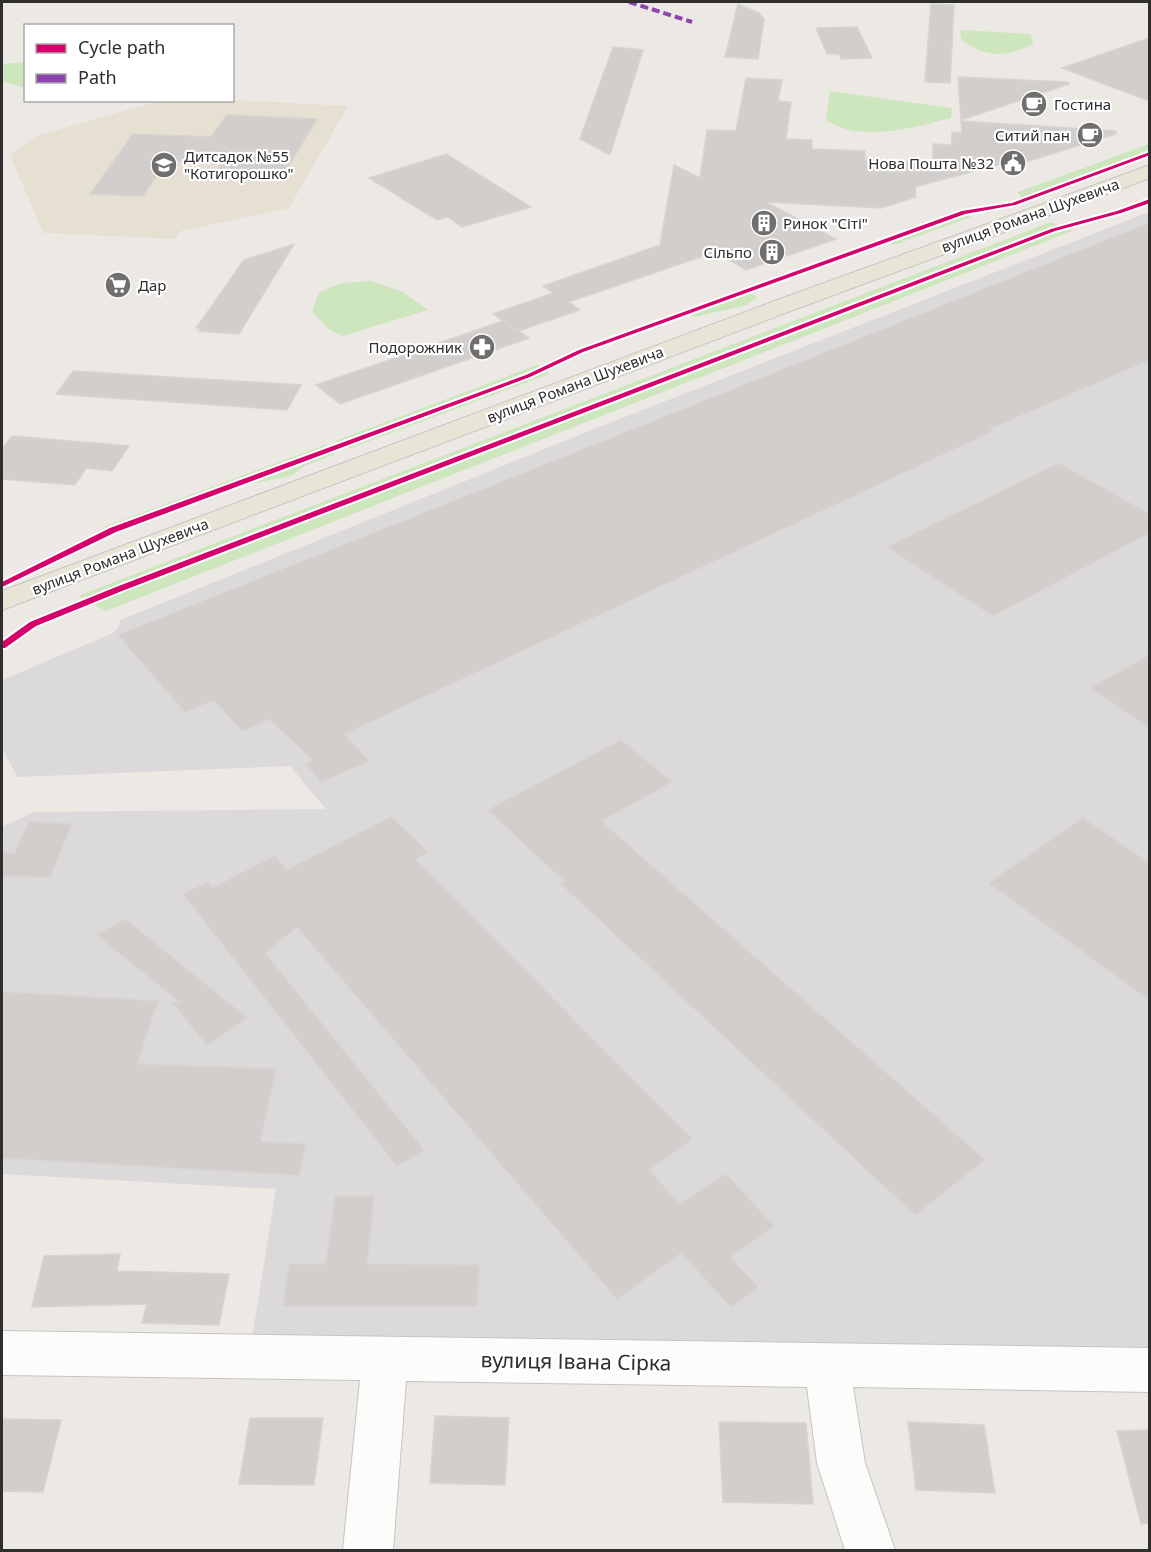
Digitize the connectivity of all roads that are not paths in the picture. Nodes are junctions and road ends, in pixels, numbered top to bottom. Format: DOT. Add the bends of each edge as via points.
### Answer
graph roads {
  1 [pos="1149,171"];
  2 [pos="2,601"];
  3 [pos="2,1353"];
  4 [pos="385,1359"];
  5 [pos="827,1365"];
  6 [pos="1149,1370"];
  7 [pos="368,1551"];
  8 [pos="870,1551"];
  1 -- 2 [label="main road, вулиця Романа Шухевича"];
  3 -- 4 [label="street, вулиця Івана Сірка"];
  4 -- 5 [label="street, вулиця Івана Сірка"];
  4 -- 7 [label="street"];
  5 -- 6 [label="street, вулиця Івана Сірка"];
  5 -- 8 [label="street" via="841,1463"];
}
